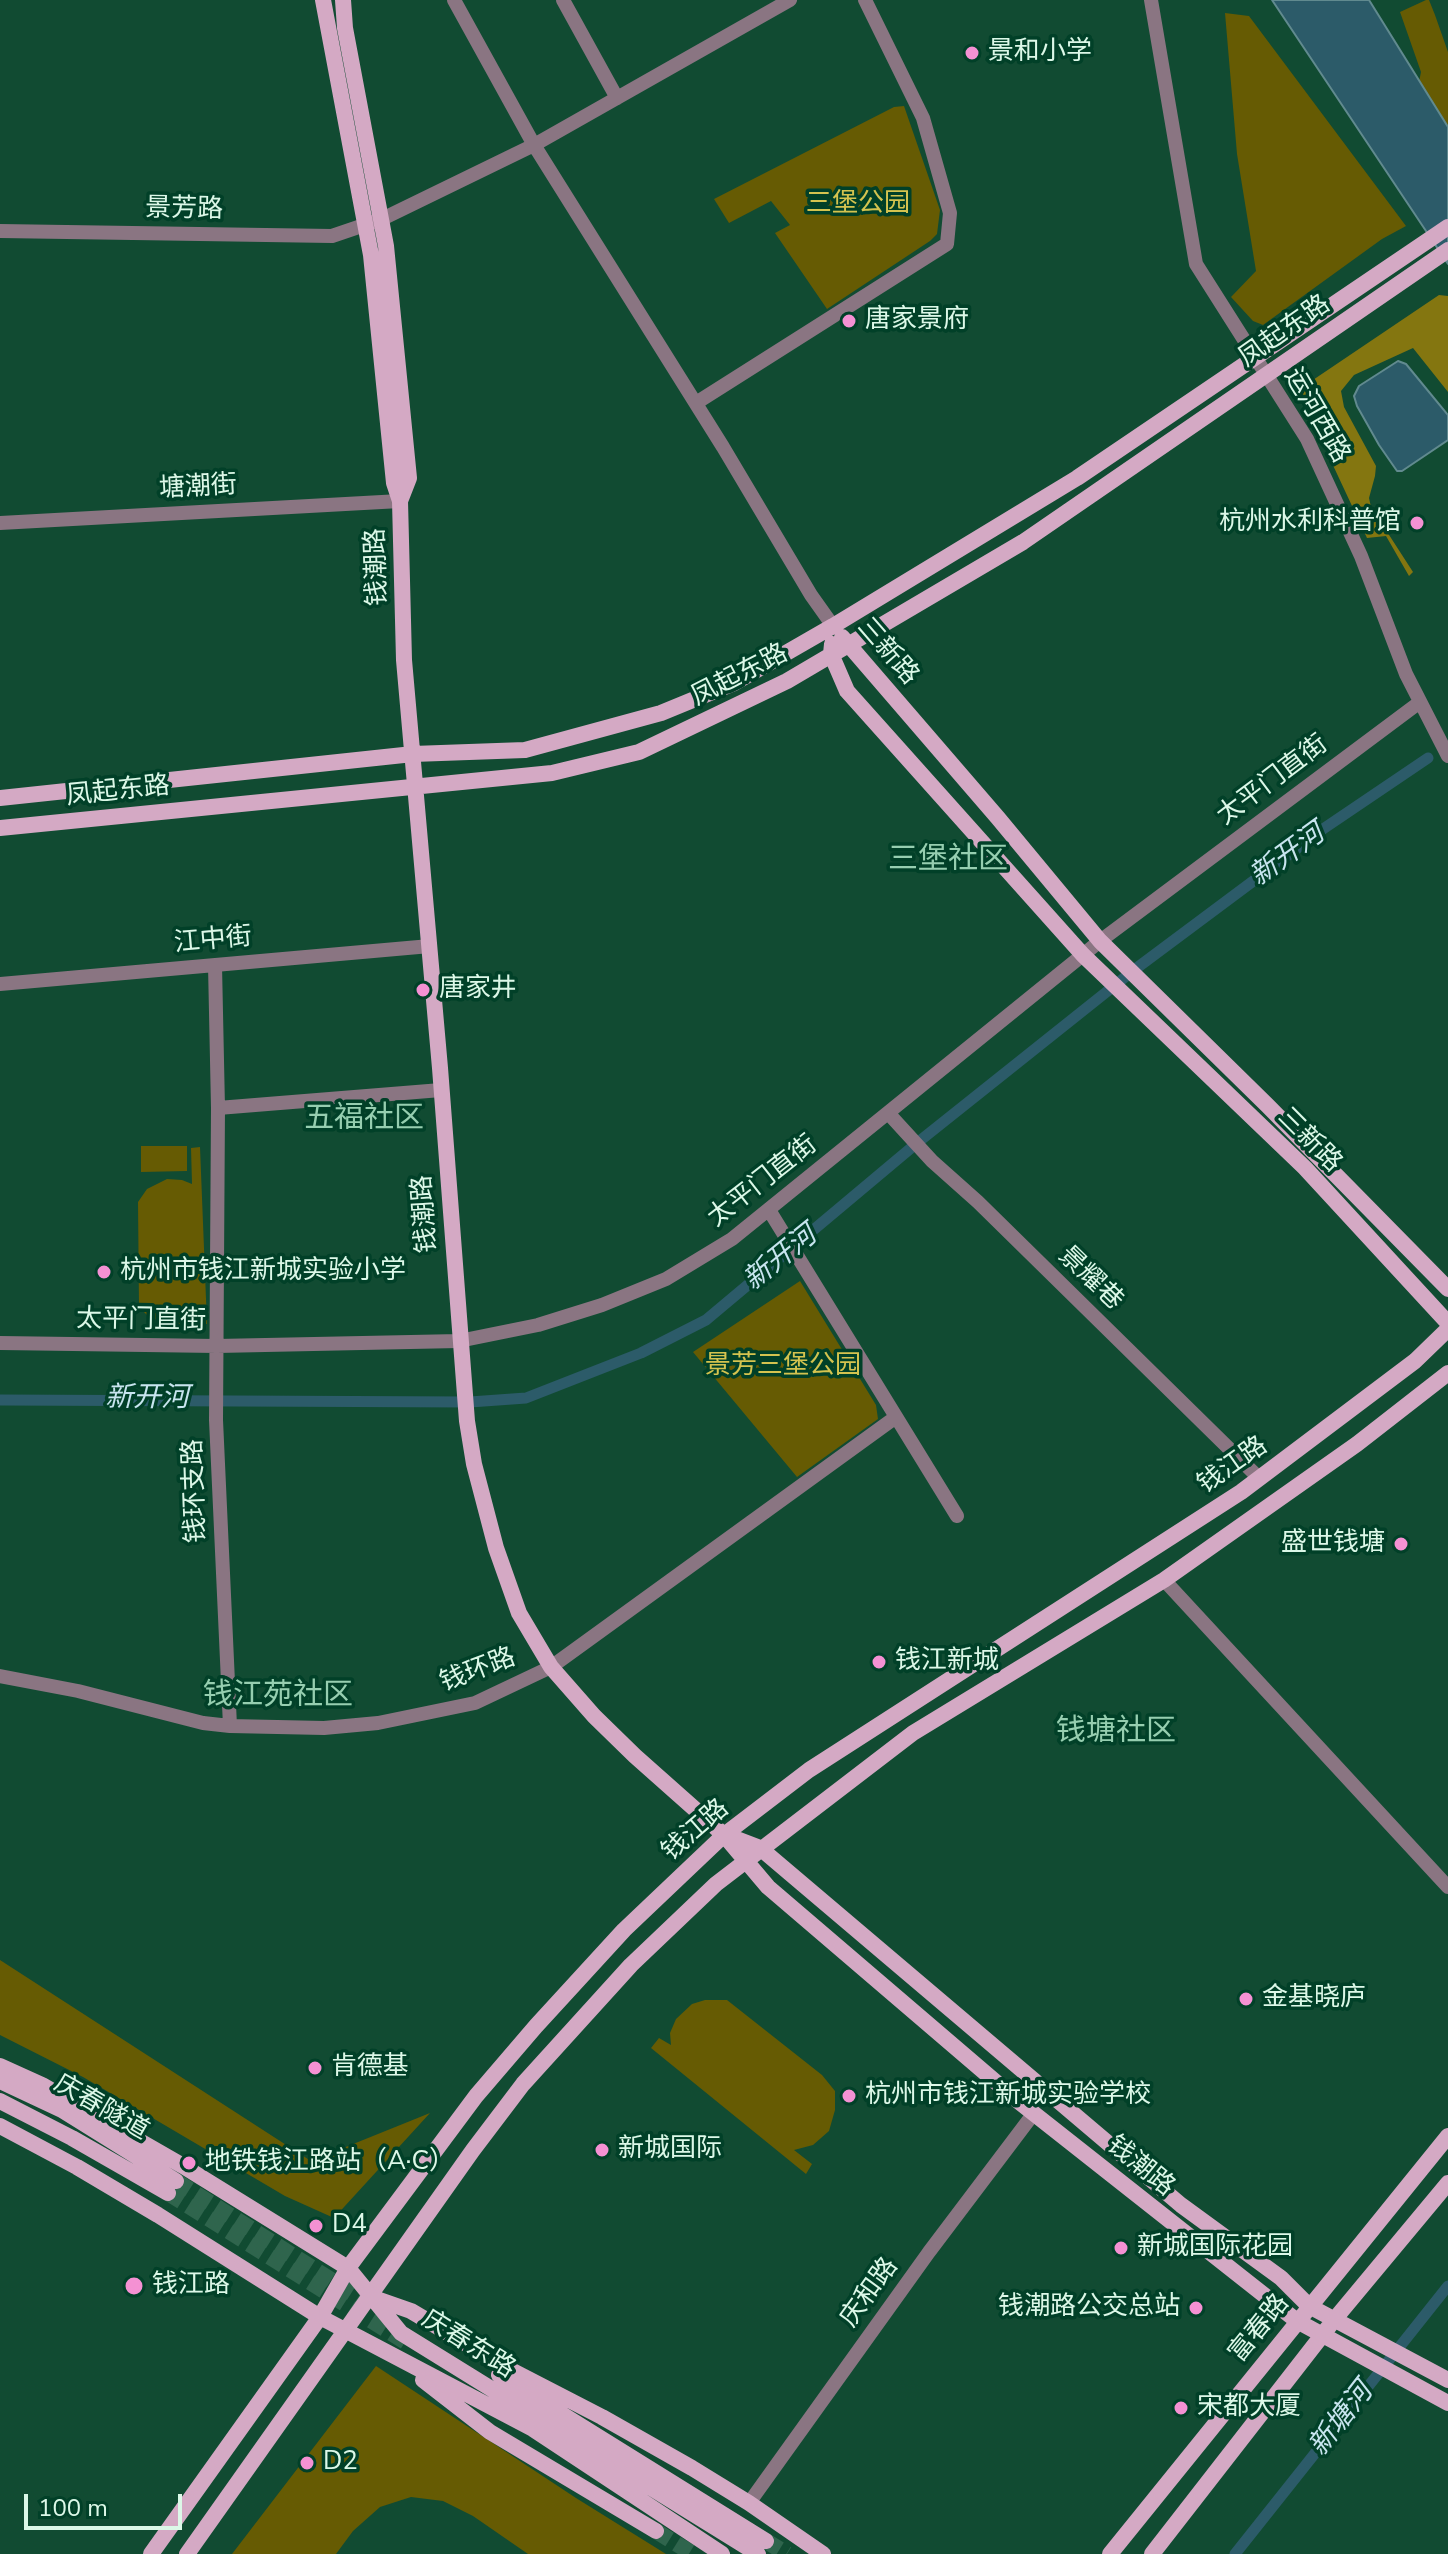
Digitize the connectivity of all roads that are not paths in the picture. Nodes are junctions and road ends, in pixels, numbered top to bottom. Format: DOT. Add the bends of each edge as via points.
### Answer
graph roads {
  1 [pos="323,0"];
  2 [pos="343,0"];
  3 [pos="454,0"];
  4 [pos="563,0"];
  5 [pos="790,0"];
  6 [pos="865,0"];
  7 [pos="1151,0"];
  8 [pos="617,98"];
  9 [pos="534,145"];
  10 [pos="382,219"];
  11 [pos="365,226"];
  12 [pos="1448,227"];
  13 [pos="0,231"];
  14 [pos="1448,250"];
  15 [pos="1255,358"];
  16 [pos="1266,375"];
  17 [pos="696,403"];
  18 [pos="400,501"];
  19 [pos="0,523"];
  20 [pos="833,626"];
  21 [pos="848,644"];
  22 [pos="831,654"];
  23 [pos="1420,702"];
  24 [pos="413,754"];
  25 [pos="1448,756"];
  26 [pos="415,786"];
  27 [pos="0,798"];
  28 [pos="0,828"];
  29 [pos="1100,941"];
  30 [pos="430,946"];
  31 [pos="1083,955"];
  32 [pos="215,965"];
  33 [pos="0,984"];
  34 [pos="441,1090"];
  35 [pos="218,1108"];
  36 [pos="889,1114"];
  37 [pos="769,1210"];
  38 [pos="1448,1289"];
  39 [pos="1448,1323"];
  40 [pos="1448,1329"];
  41 [pos="459,1341"];
  42 [pos="0,1343"];
  43 [pos="217,1346"];
  44 [pos="1448,1373"];
  45 [pos="896,1417"];
  46 [pos="1259,1478"];
  47 [pos="957,1516"];
  48 [pos="1164,1580"];
  49 [pos="551,1667"];
  50 [pos="0,1676"];
  51 [pos="230,1726"];
  52 [pos="724,1835"];
  53 [pos="760,1848"];
  54 [pos="746,1860"];
  55 [pos="1448,1887"];
  56 [pos="0,2066"];
  57 [pos="0,2081"];
  58 [pos="0,2101"];
  59 [pos="1034,2113"];
  60 [pos="0,2126"];
  61 [pos="1448,2136"];
  62 [pos="1448,2183"];
  63 [pos="348,2268"];
  64 [pos="370,2296"];
  65 [pos="1309,2306"];
  66 [pos="320,2317"];
  67 [pos="1334,2320"];
  68 [pos="1297,2321"];
  69 [pos="347,2331"];
  70 [pos="1322,2335"];
  71 [pos="390,2354"];
  72 [pos="1448,2380"];
  73 [pos="1448,2403"];
  74 [pos="749,2503"];
  75 [pos="656,2531"];
  76 [pos="762,2548"];
  77 [pos="151,2554"];
  78 [pos="187,2554"];
  79 [pos="722,2554"];
  80 [pos="823,2554"];
  81 [pos="1110,2554"];
  82 [pos="1152,2554"];
  1 -- 11 [label="main road, 钱潮路"];
  2 -- 10 [label="main road, 钱潮路"];
  3 -- 9 [label="street"];
  4 -- 8 [label="street"];
  5 -- 8 [label="street, 景芳路"];
  6 -- 17 [label="street" via="923,118 950,213 947,244"];
  7 -- 15 [label="street, 运河西路" via="1196,264"];
  8 -- 9 [label="street, 景芳路"];
  9 -- 10 [label="street, 景芳路"];
  9 -- 17 [label="street"];
  10 -- 11 [label="street, 景芳路"];
  10 -- 18 [label="main road, 钱潮路" via="409,478"];
  11 -- 13 [label="street, 景芳路" via="332,236"];
  11 -- 18 [label="main road, 钱潮路"];
  12 -- 15 [label="main road, 凤起东路"];
  14 -- 16 [label="main road, 凤起东路"];
  15 -- 16 [label="street, 运河西路"];
  15 -- 20 [label="main road, 凤起东路" via="1077,478"];
  16 -- 21 [label="main road, 凤起东路" via="1023,542"];
  16 -- 23 [label="street, 运河西路" via="1307,439"];
  17 -- 20 [label="street"];
  18 -- 19 [label="street, 塘潮街"];
  18 -- 24 [label="main road, 钱潮路" via="404,660"];
  20 -- 21 [label="main road, 三新路"];
  20 -- 22 [label="main road, 三新路"];
  20 -- 24 [label="main road, 凤起东路" via="734,683 661,713 525,750"];
  21 -- 22 [label="main road, 凤起东路"];
  21 -- 29 [label="main road, 三新路"];
  22 -- 26 [label="main road, 凤起东路" via="639,752 552,773"];
  22 -- 31 [label="main road, 三新路" via="847,691"];
  23 -- 25 [label="street, 运河西路"];
  23 -- 29 [label="street, 太平门直街"];
  24 -- 26 [label="main road, 钱潮路"];
  24 -- 27 [label="main road, 凤起东路"];
  26 -- 28 [label="main road, 凤起东路"];
  26 -- 30 [label="main road, 钱潮路"];
  29 -- 31 [label="street, 太平门直街"];
  29 -- 38 [label="main road, 三新路"];
  30 -- 32 [label="street, 江中街"];
  30 -- 34 [label="main road, 钱潮路"];
  31 -- 36 [label="street, 太平门直街"];
  31 -- 39 [label="main road, 三新路" via="1305,1168"];
  32 -- 33 [label="street, 江中街"];
  32 -- 35 [label="street, 钱环支路"];
  34 -- 35 [label="street"];
  34 -- 41 [label="main road, 钱潮路"];
  35 -- 43 [label="street, 钱环支路"];
  36 -- 37 [label="street, 太平门直街"];
  36 -- 46 [label="street, 景耀巷"];
  37 -- 41 [label="street, 太平门直街" via="666,1279 538,1325"];
  37 -- 45 [label="street"];
  40 -- 46 [label="main road, 钱江路" via="1415,1361"];
  41 -- 43 [label="street, 太平门直街"];
  41 -- 49 [label="main road, 钱潮路" via="474,1464 496,1548 519,1613"];
  42 -- 43 [label="street, 太平门直街"];
  43 -- 51 [label="street, 钱环支路"];
  44 -- 48 [label="main road, 钱江路"];
  45 -- 47 [label="street"];
  45 -- 49 [label="street, 钱环路"];
  46 -- 52 [label="main road, 钱江路" via="809,1770"];
  48 -- 53 [label="main road, 钱江路" via="913,1733"];
  48 -- 55 [label="street"];
  49 -- 51 [label="street, 钱环路" via="475,1703 426,1715 324,1728"];
  49 -- 52 [label="main road, 钱潮路" via="635,1756"];
  50 -- 51 [label="street, 钱环路"];
  52 -- 53 [label="main road, 钱潮路"];
  52 -- 54 [label="main road, 钱潮路"];
  52 -- 63 [label="main road, 钱江路" via="624,1930 536,2026 476,2096"];
  53 -- 54 [label="main road, 钱江路"];
  53 -- 65 [label="main road, 钱潮路" via="1181,2205 1281,2278"];
  54 -- 59 [label="main road, 钱潮路" via="768,1887"];
  54 -- 64 [label="main road, 钱江路" via="631,1965 523,2084"];
  56 -- 63 [label="main road" via="183,2166"];
  57 -- 58 [label="main road, 庆春隧道" via="62,2110 172,2187"];
  59 -- 68 [label="main road, 钱潮路"];
  59 -- 74 [label="street, 庆和路"];
  60 -- 66 [label="main road, 庆春东路" via="158,2215"];
  61 -- 65 [label="main road, 富春路"];
  62 -- 67 [label="main road, 富春路"];
  63 -- 64 [label="main road"];
  63 -- 66 [label="main road, 钱江路"];
  64 -- 69 [label="main road, 钱江路"];
  64 -- 74 [label="main road" via="411,2311"];
  64 -- 76 [label="main road"];
  65 -- 67 [label="main road, 钱潮路"];
  65 -- 68 [label="main road, 富春路"];
  66 -- 69 [label="main road, 庆春东路"];
  66 -- 77 [label="main road, 钱江路"];
  67 -- 70 [label="main road, 富春路"];
  67 -- 72 [label="main road, 钱潮路"];
  68 -- 70 [label="main road, 钱潮路"];
  68 -- 81 [label="main road, 富春路"];
  69 -- 71 [label="main road, 庆春东路"];
  69 -- 78 [label="main road, 钱江路"];
  70 -- 73 [label="main road, 钱潮路"];
  70 -- 82 [label="main road, 富春路"];
  71 -- 75 [label="main road" via="490,2432"];
  71 -- 79 [label="main road, 庆春东路" via="533,2429"];
  74 -- 80 [label="main road"];
}
